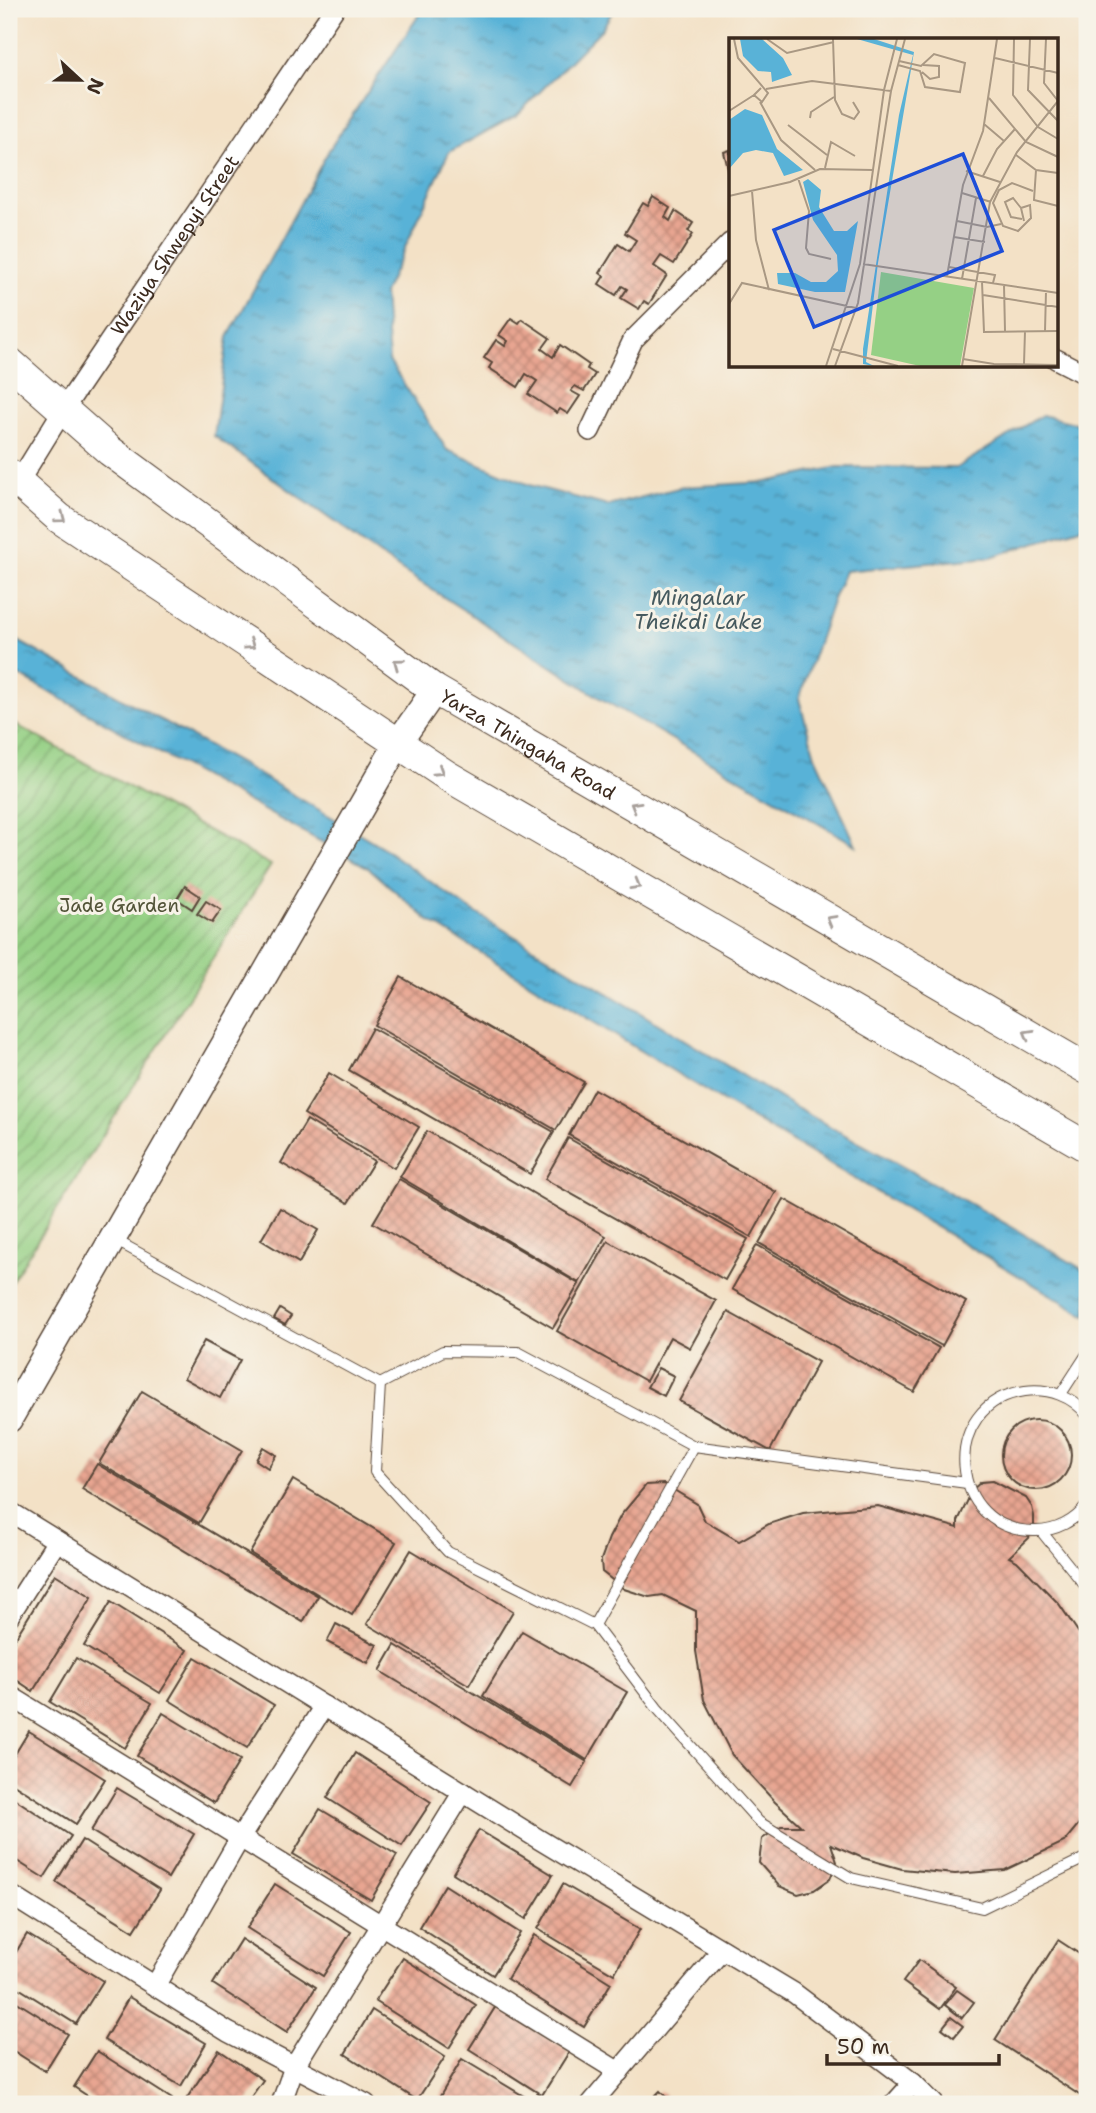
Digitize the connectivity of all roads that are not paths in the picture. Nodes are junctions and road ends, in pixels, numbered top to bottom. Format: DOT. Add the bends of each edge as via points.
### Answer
graph roads {
  1 [pos="334,9"];
  2 [pos="729,244"];
  3 [pos="1058,360"];
  4 [pos="9,362"];
  5 [pos="1087,374"];
  6 [pos="63,410"];
  7 [pos="590,431"];
  8 [pos="13,478"];
  9 [pos="435,690"];
  10 [pos="398,743"];
  11 [pos="1087,1069"];
  12 [pos="1087,1147"];
  13 [pos="113,1238"];
  14 [pos="1087,1354"];
  15 [pos="380,1384"];
  16 [pos="1061,1394"];
  17 [pos="1087,1415"];
  18 [pos="9,1419"];
  19 [pos="694,1446"];
  20 [pos="967,1483"];
  21 [pos="1087,1505"];
  22 [pos="9,1511"];
  23 [pos="1041,1531"];
  24 [pos="57,1541"];
  25 [pos="1087,1588"];
  26 [pos="9,1616"];
  27 [pos="594,1625"];
  28 [pos="9,1695"];
  29 [pos="324,1706"];
  30 [pos="463,1793"];
  31 [pos="240,1838"];
  32 [pos="1087,1857"];
  33 [pos="9,1894"];
  34 [pos="383,1925"];
  35 [pos="722,1950"];
  36 [pos="155,1986"];
  37 [pos="295,2067"];
  38 [pos="619,2072"];
  39 [pos="913,2083"];
  40 [pos="281,2104"];
  41 [pos="366,2104"];
  42 [pos="591,2104"];
  43 [pos="894,2104"];
  44 [pos="934,2104"];
  1 -- 6 [label="street, Waziya Shwepyi Street"];
  2 -- 7 [label="street" via="633,340"];
  3 -- 5 [label="street"];
  4 -- 6 [label="main road, Yarza Thingaha Road"];
  6 -- 8 [label="street, Waziya Shwepyi Street"];
  9 -- 6 [label="main road, Yarza Thingaha Road, one-way" via="110,450"];
  8 -- 10 [label="main road, one-way" via="59,517"];
  9 -- 10 [label="street"];
  11 -- 9 [label="main road, Yarza Thingaha Road, one-way"];
  10 -- 12 [label="main road, one-way"];
  10 -- 13 [label="street"];
  13 -- 15 [label="lane"];
  13 -- 18 [label="street"];
  14 -- 16 [label="lane"];
  15 -- 19 [label="lane" via="443,1351 518,1352"];
  15 -- 27 [label="lane" via="375,1472 449,1552"];
  16 -- 17 [label="lane"];
  16 -- 20 [label="lane" via="1042,1390 1011,1394 984,1410 964,1452"];
  19 -- 20 [label="lane"];
  19 -- 27 [label="lane"];
  20 -- 23 [label="lane" via="978,1504 995,1520 1025,1531"];
  21 -- 23 [label="lane" via="1070,1521"];
  22 -- 24 [label="street"];
  23 -- 25 [label="lane"];
  24 -- 26 [label="street"];
  24 -- 29 [label="street"];
  27 -- 32 [label="lane" via="657,1708 759,1822 852,1878 982,1908"];
  28 -- 31 [label="street"];
  29 -- 30 [label="street"];
  29 -- 31 [label="street"];
  30 -- 34 [label="street"];
  30 -- 35 [label="street"];
  31 -- 34 [label="street"];
  31 -- 36 [label="street"];
  33 -- 36 [label="street"];
  34 -- 37 [label="street"];
  34 -- 38 [label="street"];
  35 -- 38 [label="street"];
  35 -- 39 [label="street" via="794,1993"];
  36 -- 37 [label="street"];
  37 -- 40 [label="street"];
  37 -- 41 [label="street"];
  38 -- 42 [label="street"];
  39 -- 43 [label="street"];
  39 -- 44 [label="street"];
}
